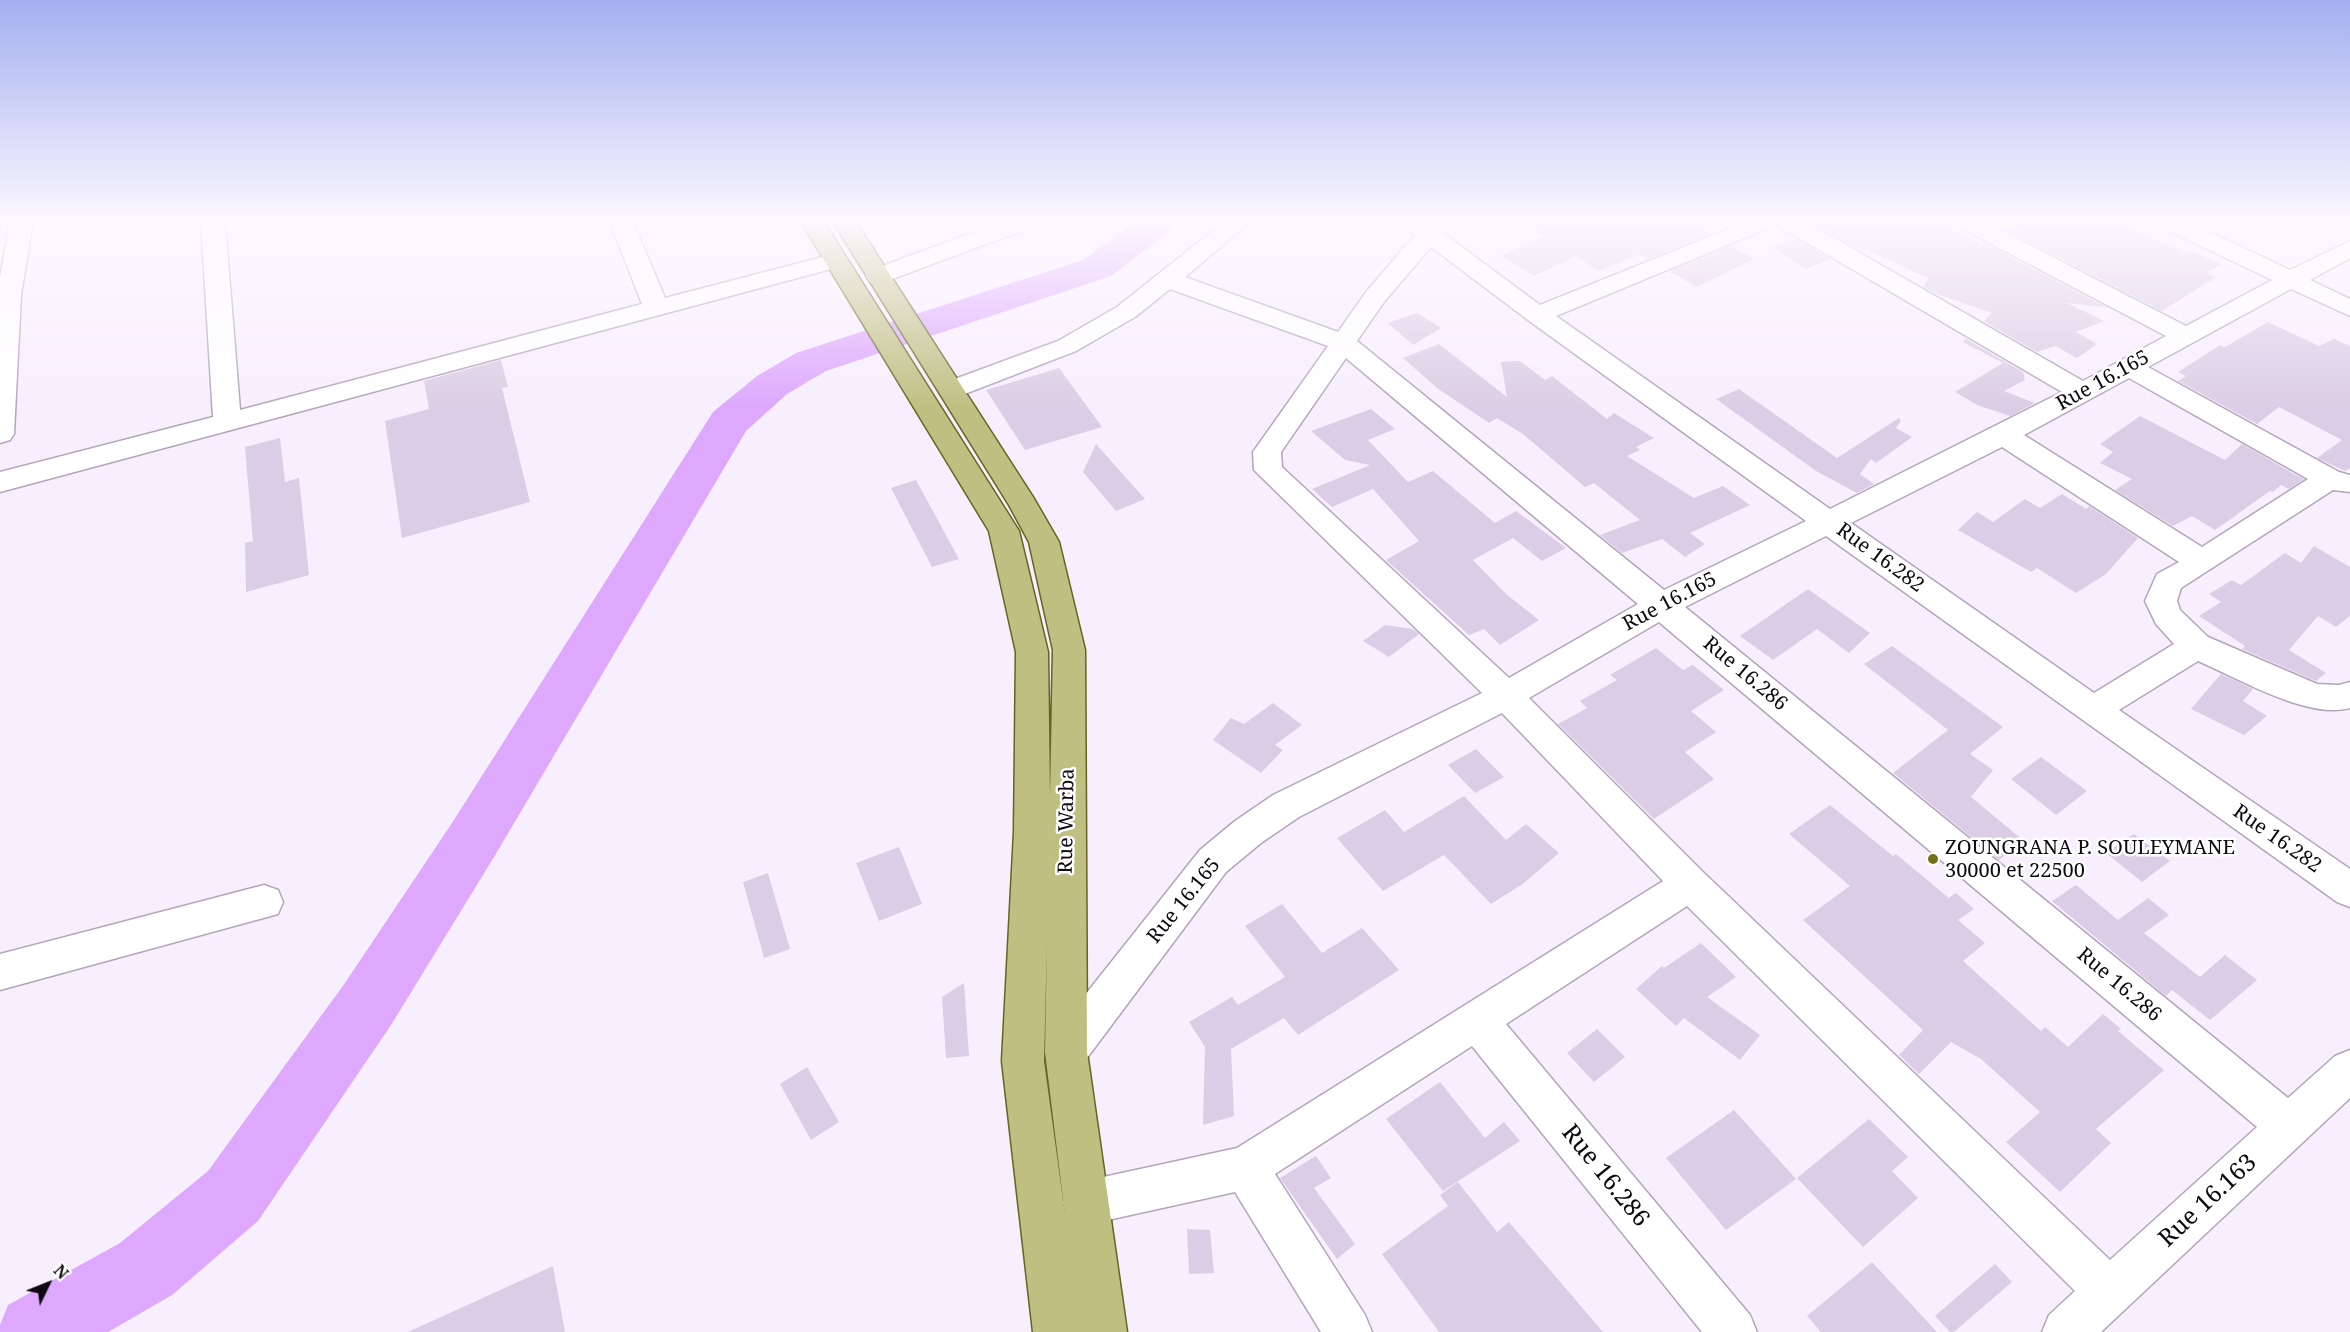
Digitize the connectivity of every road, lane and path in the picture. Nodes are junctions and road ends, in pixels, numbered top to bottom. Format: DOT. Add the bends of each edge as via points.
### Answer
graph roads {
  1 [pos="217,284"];
  2 [pos="647,284"];
  3 [pos="749,284"];
  4 [pos="848,284"];
  5 [pos="883,284"];
  6 [pos="1163,284"];
  7 [pos="1179,284"];
  8 [pos="1386,284"];
  9 [pos="1495,284"];
  10 [pos="1614,284"];
  11 [pos="1896,284"];
  12 [pos="2086,284"];
  13 [pos="2282,284"];
  14 [pos="2299,284"];
  15 [pos="5,296"];
  16 [pos="2350,308"];
  17 [pos="657,309"];
  18 [pos="1537,315"];
  19 [pos="2185,336"];
  20 [pos="1344,344"];
  21 [pos="907,349"];
  22 [pos="2128,367"];
  23 [pos="953,389"];
  24 [pos="2082,392"];
  25 [pos="227,421"];
  26 [pos="0,434"];
  27 [pos="2003,435"];
  28 [pos="0,482"];
  29 [pos="2339,482"];
  30 [pos="1829,520"];
  31 [pos="2202,562"];
  32 [pos="1662,605"];
  33 [pos="2196,646"];
  34 [pos="2350,695"];
  35 [pos="1506,696"];
  36 [pos="2093,710"];
  37 [pos="1690,884"];
  38 [pos="2350,890"];
  39 [pos="264,902"];
  40 [pos="0,972"];
  41 [pos="1477,1020"];
  42 [pos="1066,1052"];
  43 [pos="2350,1070"];
  44 [pos="2289,1126"];
  45 [pos="1245,1168"];
  46 [pos="1085,1203"];
  47 [pos="2109,1292"];
  48 [pos="1057,1332"];
  49 [pos="1103,1332"];
  50 [pos="1348,1332"];
  51 [pos="1733,1332"];
  52 [pos="2067,1332"];
  1 -- 25 [label="street"];
  2 -- 17 [label="street"];
  3 -- 17 [label="street"];
  4 -- 21 [label="main road" via="872,322"];
  5 -- 21 [label="main road" via="901,314"];
  6 -- 23 [label="street" via="1126,312 1067,345"];
  7 -- 20 [label="street, Rue 16.286"];
  8 -- 20 [label="street"];
  9 -- 18 [label="street, Rue 16.282"];
  10 -- 18 [label="street"];
  11 -- 24 [label="street"];
  12 -- 19 [label="street"];
  13 -- 19 [label="street, Rue 16.165"];
  14 -- 16 [label="street"];
  15 -- 26 [label="street"];
  17 -- 25 [label="street"];
  18 -- 30 [label="street, Rue 16.282"];
  19 -- 22 [label="street, Rue 16.165"];
  20 -- 32 [label="street, Rue 16.286"];
  20 -- 35 [label="street" via="1267,452 1268,470"];
  21 -- 23 [label="main road, Rue Warba"];
  21 -- 48 [label="main road" via="1004,531 1032,652 1032,832 1023,1061"];
  22 -- 24 [label="street, Rue 16.165"];
  22 -- 29 [label="street"];
  23 -- 42 [label="main road, Rue Warba" via="1044,542 1069,650"];
  24 -- 27 [label="street, Rue 16.165"];
  25 -- 28 [label="street"];
  27 -- 30 [label="street, Rue 16.165"];
  27 -- 31 [label="street"];
  29 -- 31 [label="street"];
  30 -- 32 [label="street, Rue 16.165"];
  30 -- 36 [label="street, Rue 16.282"];
  31 -- 33 [label="street" via="2168,582 2161,601 2167,616"];
  32 -- 35 [label="street, Rue 16.165"];
  32 -- 44 [label="street, Rue 16.286"];
  33 -- 34 [label="street" via="2314,697"];
  33 -- 36 [label="street"];
  35 -- 37 [label="street"];
  35 -- 42 [label="street, Rue 16.165" via="1286,806 1248,832 1213,861"];
  36 -- 38 [label="street, Rue 16.282"];
  37 -- 41 [label="street"];
  37 -- 47 [label="street"];
  39 -- 40 [label="street"];
  41 -- 45 [label="street"];
  41 -- 51 [label="street, Rue 16.286"];
  42 -- 46 [label="main road, Rue Warba"];
  43 -- 44 [label="street, Rue 16.163"];
  44 -- 47 [label="street, Rue 16.163"];
  45 -- 46 [label="street"];
  45 -- 50 [label="street"];
  46 -- 49 [label="main road, Rue Warba"];
  47 -- 52 [label="street, Rue 16.163"];
}
